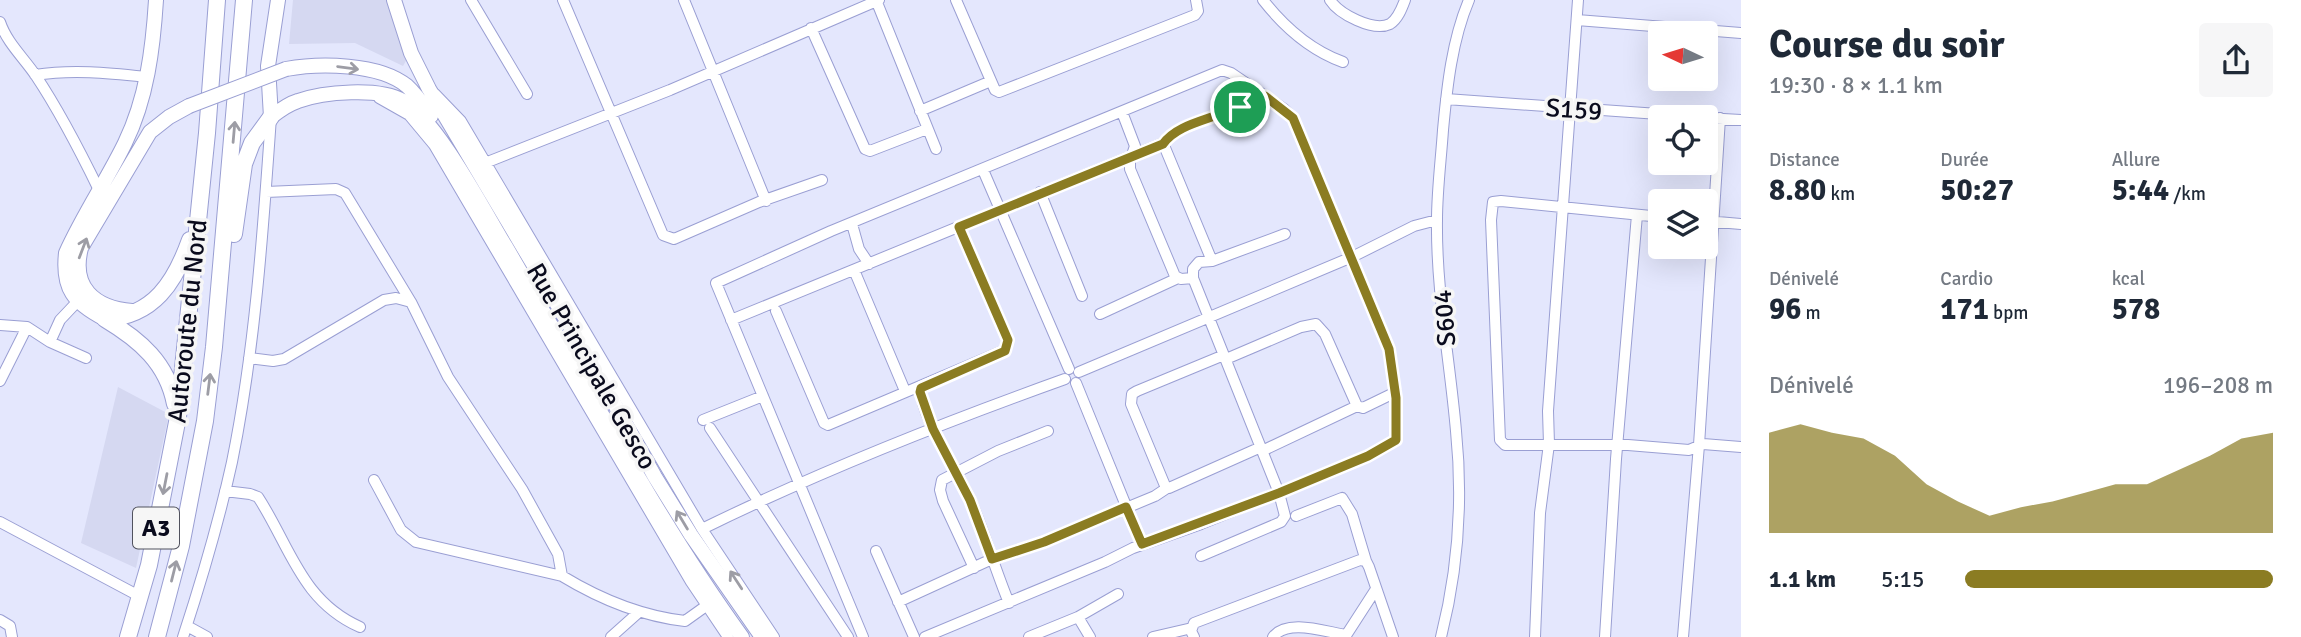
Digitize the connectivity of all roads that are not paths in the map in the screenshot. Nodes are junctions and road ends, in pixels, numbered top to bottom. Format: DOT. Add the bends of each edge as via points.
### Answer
graph roads {
  1 [pos="156,0"];
  2 [pos="217,0"];
  3 [pos="244,0"];
  4 [pos="278,0"];
  5 [pos="394,0"];
  6 [pos="471,0"];
  7 [pos="563,0"];
  8 [pos="684,0"];
  9 [pos="877,0"];
  10 [pos="956,0"];
  11 [pos="1196,0"];
  12 [pos="1263,0"];
  13 [pos="1329,0"];
  14 [pos="1405,0"];
  15 [pos="1469,0"];
  16 [pos="1578,0"];
  17 [pos="1577,20"];
  18 [pos="0,22"];
  19 [pos="811,28"];
  20 [pos="1741,33"];
  21 [pos="1343,62"];
  22 [pos="712,71"];
  23 [pos="35,75"];
  24 [pos="147,76"];
  25 [pos="991,81"];
  26 [pos="429,89"];
  27 [pos="370,93"];
  28 [pos="527,94"];
  29 [pos="1265,96"];
  30 [pos="1446,99"];
  31 [pos="1571,109"];
  32 [pos="920,111"];
  33 [pos="1122,112"];
  34 [pos="611,114"];
  35 [pos="1648,114"];
  36 [pos="271,117"];
  37 [pos="1720,118"];
  38 [pos="1741,120"];
  39 [pos="927,129"];
  40 [pos="1163,144"];
  41 [pos="936,149"];
  42 [pos="1131,156"];
  43 [pos="485,163"];
  44 [pos="983,170"];
  45 [pos="822,180"];
  46 [pos="202,183"];
  47 [pos="470,187"];
  48 [pos="1713,189"];
  49 [pos="99,190"];
  50 [pos="266,192"];
  51 [pos="1040,192"];
  52 [pos="766,201"];
  53 [pos="1000,209"];
  54 [pos="1564,209"];
  55 [pos="1637,215"];
  56 [pos="1648,216"];
  57 [pos="1437,220"];
  58 [pos="1718,223"];
  59 [pos="852,224"];
  60 [pos="1741,225"];
  61 [pos="959,227"];
  62 [pos="1285,234"];
  63 [pos="1352,257"];
  64 [pos="1708,259"];
  65 [pos="1212,261"];
  66 [pos="869,264"];
  67 [pos="855,270"];
  68 [pos="1178,278"];
  69 [pos="1194,278"];
  70 [pos="1082,296"];
  71 [pos="77,302"];
  72 [pos="411,302"];
  73 [pos="776,311"];
  74 [pos="136,312"];
  75 [pos="1100,314"];
  76 [pos="1210,318"];
  77 [pos="105,319"];
  78 [pos="731,320"];
  79 [pos="0,325"];
  80 [pos="27,327"];
  81 [pos="50,342"];
  82 [pos="214,346"];
  83 [pos="1225,357"];
  84 [pos="86,358"];
  85 [pos="249,358"];
  86 [pos="1072,376"];
  87 [pos="0,382"];
  88 [pos="921,388"];
  89 [pos="905,391"];
  90 [pos="1396,392"];
  91 [pos="763,396"];
  92 [pos="1357,406"];
  93 [pos="178,417"];
  94 [pos="933,429"];
  95 [pos="1048,431"];
  96 [pos="1549,444"];
  97 [pos="1699,445"];
  98 [pos="1617,447"];
  99 [pos="1741,447"];
  100 [pos="1261,449"];
  101 [pos="956,471"];
  102 [pos="374,480"];
  103 [pos="799,485"];
  104 [pos="1167,488"];
  105 [pos="225,491"];
  106 [pos="1279,493"];
  107 [pos="760,501"];
  108 [pos="1126,507"];
  109 [pos="1297,516"];
  110 [pos="0,522"];
  111 [pos="702,528"];
  112 [pos="1142,544"];
  113 [pos="876,551"];
  114 [pos="1201,556"];
  115 [pos="992,559"];
  116 [pos="1366,561"];
  117 [pos="974,568"];
  118 [pos="562,576"];
  119 [pos="1376,589"];
  120 [pos="1118,594"];
  121 [pos="141,597"];
  122 [pos="898,602"];
  123 [pos="1009,603"];
  124 [pos="706,606"];
  125 [pos="639,612"];
  126 [pos="1078,617"];
  127 [pos="0,620"];
  128 [pos="360,626"];
  129 [pos="185,632"];
  130 [pos="1193,632"];
  131 [pos="1345,636"];
  132 [pos="12,637"];
  133 [pos="128,637"];
  134 [pos="156,637"];
  135 [pos="207,637"];
  136 [pos="611,637"];
  137 [pos="728,637"];
  138 [pos="742,637"];
  139 [pos="762,637"];
  140 [pos="774,637"];
  141 [pos="848,637"];
  142 [pos="863,637"];
  143 [pos="914,637"];
  144 [pos="925,637"];
  145 [pos="1029,637"];
  146 [pos="1090,637"];
  147 [pos="1153,637"];
  148 [pos="1273,637"];
  149 [pos="1393,637"];
  150 [pos="1441,637"];
  151 [pos="1535,637"];
  152 [pos="1605,637"];
  153 [pos="1683,637"];
  1 -- 24 [label="main road"];
  2 -- 46 [label="highway, Autoroute du Nord"];
  82 -- 3 [label="highway, Autoroute du Nord, one-way"];
  4 -- 36 [label="main road" via="268,66"];
  5 -- 26 [label="main road, Rue Principale Gesco" via="411,53"];
  6 -- 28 [label="street"];
  7 -- 34 [label="street"];
  8 -- 22 [label="street"];
  9 -- 19 [label="street"];
  9 -- 32 [label="street"];
  10 -- 25 [label="street"];
  11 -- 25 [label="street" via="1195,15 1003,92 995,90"];
  12 -- 21 [label="street" via="1298,38 1322,55"];
  13 -- 14 [label="street" via="1343,13 1379,27 1395,20"];
  15 -- 30 [label="street, S604"];
  16 -- 17 [label="street"];
  17 -- 20 [label="street"];
  17 -- 31 [label="street"];
  18 -- 23 [label="street"];
  19 -- 22 [label="street"];
  19 -- 39 [label="street" via="865,149"];
  22 -- 34 [label="street"];
  22 -- 52 [label="street"];
  23 -- 24 [label="street" via="92,72"];
  23 -- 49 [label="street"];
  24 -- 49 [label="main road" via="127,139"];
  25 -- 32 [label="street"];
  26 -- 43 [label="street" via="461,121"];
  139 -- 26 [label="main road, Rue Principale Gesco, one-way" via="662,488"];
  27 -- 36 [label="main road" via="311,97"];
  27 -- 47 [label="main road" via="396,98 415,110"];
  27 -- 124 [label="street" via="409,115 433,145"];
  29 -- 33 [label="street" via="1222,70"];
  29 -- 40 [label="street" via="1193,124"];
  29 -- 63 [label="street" via="1293,118"];
  30 -- 31 [label="street, S159"];
  30 -- 57 [label="street, S604"];
  31 -- 35 [label="street, S159"];
  31 -- 54 [label="street"];
  32 -- 39 [label="street"];
  33 -- 42 [label="street" via="1135,143"];
  33 -- 44 [label="street"];
  34 -- 43 [label="street"];
  34 -- 52 [label="street" via="668,239"];
  36 -- 50 [label="street"];
  36 -- 82 [label="highway" via="252,143 244,164 225,303"];
  37 -- 38 [label="street, S159"];
  37 -- 48 [label="street"];
  39 -- 41 [label="street"];
  40 -- 42 [label="street"];
  40 -- 65 [label="street"];
  42 -- 51 [label="street"];
  42 -- 68 [label="street" via="1130,169"];
  43 -- 111 [label="street"];
  44 -- 53 [label="street"];
  44 -- 59 [label="street"];
  45 -- 52 [label="street"];
  46 -- 74 [label="highway" via="177,274"];
  46 -- 93 [label="highway, Autoroute du Nord"];
  74 -- 47 [label="main road, one-way, bridge" via="116,310 93,298 79,272 81,248 150,132 189,106 285,69 327,65 396,79 416,95"];
  47 -- 138 [label="main road, Rue Principale Gesco" via="676,540"];
  49 -- 71 [label="main road" via="65,253 67,283"];
  50 -- 72 [label="street" via="336,189 345,193"];
  50 -- 85 [label="street"];
  51 -- 53 [label="street"];
  51 -- 70 [label="street"];
  53 -- 61 [label="street"];
  53 -- 86 [label="street"];
  54 -- 55 [label="street"];
  54 -- 96 [label="street"];
  54 -- 96 [label="street" via="1500,201 1491,206 1500,440 1505,445"];
  55 -- 56 [label="street"];
  55 -- 98 [label="street"];
  57 -- 63 [label="street" via="1413,226"];
  57 -- 150 [label="street, S604" via="1459,500 1451,590"];
  58 -- 60 [label="street"];
  59 -- 66 [label="street"];
  59 -- 78 [label="street" via="719,281 716,286"];
  61 -- 66 [label="street"];
  61 -- 88 [label="street" via="1008,346"];
  62 -- 65 [label="street"];
  63 -- 76 [label="street"];
  63 -- 90 [label="street" via="1389,349"];
  64 -- 97 [label="street"];
  65 -- 69 [label="street" via="1195,265"];
  66 -- 67 [label="street"];
  67 -- 78 [label="street"];
  67 -- 89 [label="street"];
  68 -- 69 [label="street"];
  68 -- 75 [label="street"];
  69 -- 76 [label="street"];
  71 -- 77 [label="main road"];
  71 -- 81 [label="street" via="60,320"];
  72 -- 85 [label="street" via="384,300 284,359"];
  72 -- 118 [label="street" via="448,377 522,489 558,554"];
  73 -- 89 [label="street" via="824,423 832,425"];
  74 -- 77 [label="highway"];
  76 -- 83 [label="street"];
  76 -- 86 [label="street"];
  77 -- 93 [label="highway" via="145,346 172,390"];
  78 -- 91 [label="street"];
  79 -- 80 [label="street"];
  80 -- 81 [label="street"];
  80 -- 87 [label="street"];
  81 -- 84 [label="street"];
  134 -- 82 [label="highway, Autoroute du Nord / A3, one-way" via="193,485"];
  83 -- 92 [label="street" via="1316,324 1325,334"];
  83 -- 100 [label="street"];
  83 -- 104 [label="street" via="1132,394 1131,404"];
  85 -- 105 [label="street"];
  86 -- 94 [label="street"];
  86 -- 108 [label="street"];
  88 -- 89 [label="street"];
  88 -- 94 [label="street"];
  90 -- 92 [label="street" via="1363,408"];
  90 -- 106 [label="street" via="1398,436 1393,443"];
  91 -- 103 [label="street"];
  91 -- 107 [label="street" via="707,424"];
  92 -- 100 [label="street"];
  93 -- 121 [label="highway, Autoroute du Nord / A3, one-way"];
  94 -- 101 [label="street"];
  94 -- 103 [label="street"];
  95 -- 101 [label="street"];
  96 -- 98 [label="street"];
  96 -- 151 [label="street" via="1540,513"];
  97 -- 98 [label="street" via="1689,450"];
  97 -- 99 [label="street"];
  97 -- 153 [label="street"];
  98 -- 152 [label="street"];
  100 -- 104 [label="street"];
  100 -- 106 [label="street"];
  101 -- 115 [label="street"];
  101 -- 117 [label="street" via="942,480 940,490"];
  102 -- 118 [label="street" via="401,530 416,542"];
  103 -- 107 [label="street"];
  103 -- 142 [label="street"];
  104 -- 108 [label="street"];
  105 -- 128 [label="street" via="258,497 313,593"];
  105 -- 129 [label="street"];
  106 -- 112 [label="street"];
  106 -- 114 [label="street" via="1285,516 1282,522"];
  107 -- 111 [label="street"];
  107 -- 141 [label="street"];
  108 -- 112 [label="street"];
  108 -- 115 [label="street"];
  109 -- 116 [label="street" via="1342,498 1352,514"];
  110 -- 121 [label="street"];
  140 -- 111 [label="street, one-way"];
  112 -- 123 [label="street"];
  113 -- 122 [label="street"];
  115 -- 117 [label="street"];
  115 -- 123 [label="street"];
  116 -- 119 [label="street"];
  116 -- 130 [label="street" via="1194,623"];
  117 -- 122 [label="street"];
  118 -- 125 [label="street"];
  119 -- 131 [label="street"];
  119 -- 149 [label="street"];
  120 -- 126 [label="street"];
  121 -- 133 [label="highway, Autoroute du Nord / A3"];
  122 -- 143 [label="street"];
  123 -- 144 [label="street"];
  124 -- 125 [label="street" via="685,621"];
  124 -- 137 [label="street"];
  125 -- 136 [label="street"];
  126 -- 145 [label="street"];
  126 -- 146 [label="street"];
  127 -- 132 [label="street" via="10,625"];
  129 -- 135 [label="street"];
  130 -- 147 [label="street"];
  131 -- 148 [label="street" via="1288,627"];
}
